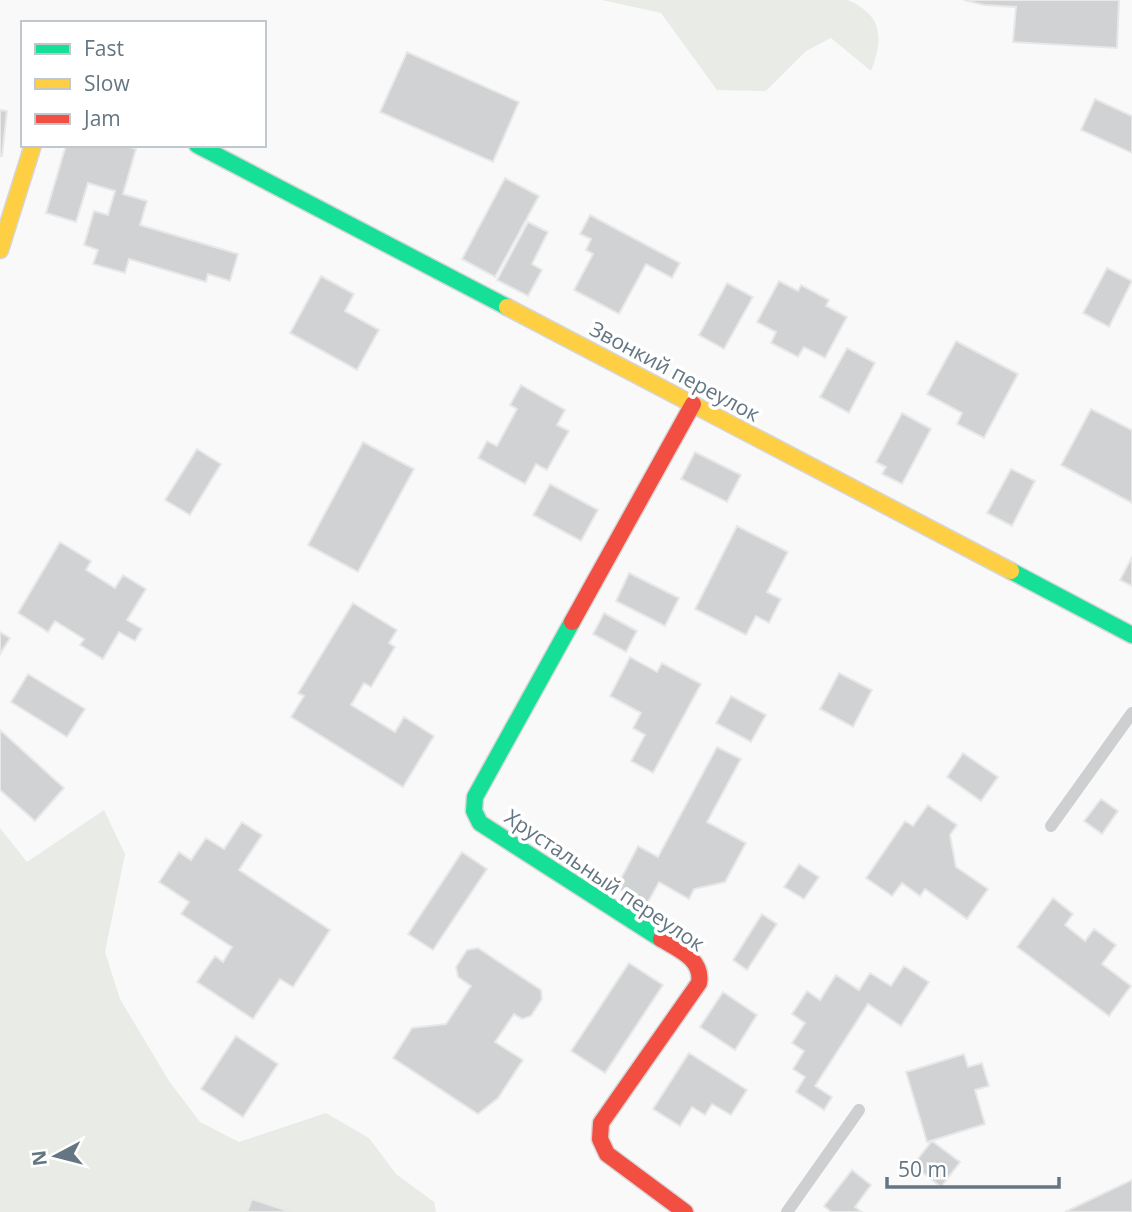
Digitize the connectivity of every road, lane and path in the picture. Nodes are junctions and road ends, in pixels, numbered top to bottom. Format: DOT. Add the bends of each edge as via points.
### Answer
graph roads {
  1 [pos="32,147"];
  2 [pos="201,147"];
  3 [pos="0,250"];
  4 [pos="693,404"];
  5 [pos="1132,635"];
  6 [pos="1132,713"];
  7 [pos="1051,826"];
  8 [pos="859,1110"];
  9 [pos="685,1212"];
  10 [pos="787,1212"];
  1 -- 3 [label="street"];
  2 -- 4 [label="street, Звонкий переулок"];
  4 -- 5 [label="street, Звонкий переулок"];
  4 -- 9 [label="street, Хрустальный переулок" via="474,806 480,823 694,960 699,968 698,987 601,1122 599,1132 607,1154"];
  6 -- 7 [label="lane"];
  8 -- 10 [label="lane"];
}
